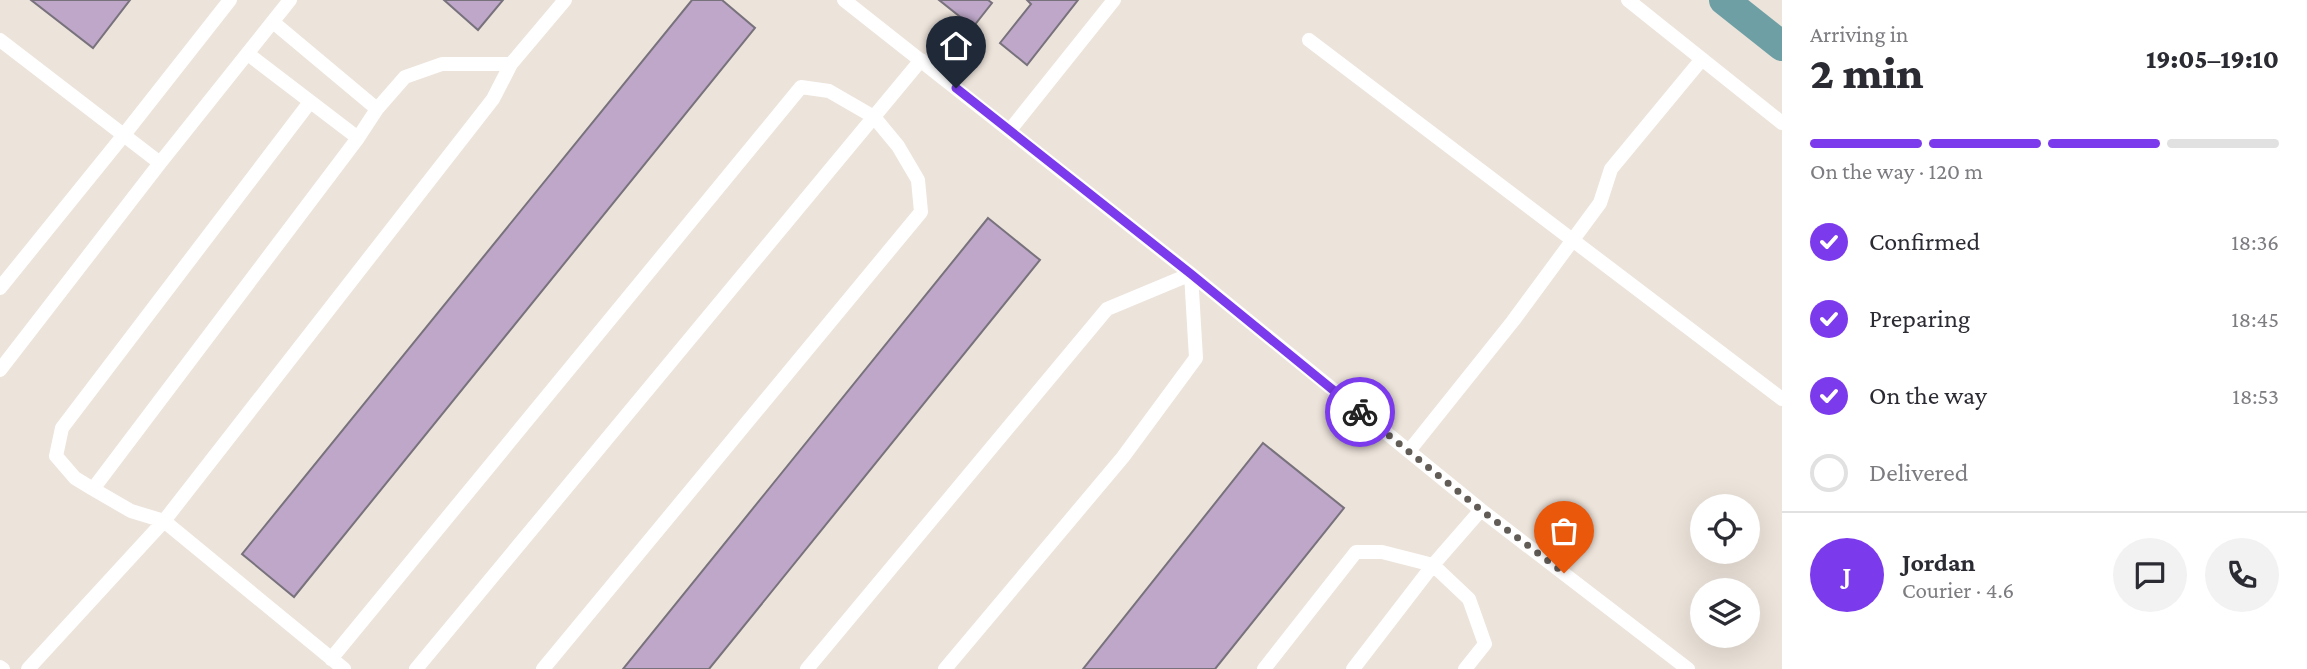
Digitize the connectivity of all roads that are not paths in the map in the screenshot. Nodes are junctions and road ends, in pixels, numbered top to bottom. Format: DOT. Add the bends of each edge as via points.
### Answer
graph roads {
  1 [pos="230,0"];
  2 [pos="290,0"];
  3 [pos="565,0"];
  4 [pos="844,0"];
  5 [pos="1114,0"];
  6 [pos="1628,0"];
  7 [pos="273,22"];
  8 [pos="0,40"];
  9 [pos="1309,40"];
  10 [pos="248,54"];
  11 [pos="1702,59"];
  12 [pos="921,60"];
  13 [pos="511,64"];
  14 [pos="310,102"];
  15 [pos="377,108"];
  16 [pos="874,117"];
  17 [pos="1782,123"];
  18 [pos="1010,130"];
  19 [pos="123,136"];
  20 [pos="359,138"];
  21 [pos="160,163"];
  22 [pos="1572,241"];
  23 [pos="1191,274"];
  24 [pos="0,288"];
  25 [pos="0,370"];
  26 [pos="1782,399"];
  27 [pos="1409,451"];
  28 [pos="93,489"];
  29 [pos="1481,510"];
  30 [pos="164,521"];
  31 [pos="1433,565"];
  32 [pos="331,659"];
  33 [pos="29,669"];
  34 [pos="344,669"];
  35 [pos="416,669"];
  36 [pos="544,669"];
  37 [pos="807,669"];
  38 [pos="945,669"];
  39 [pos="1264,669"];
  40 [pos="1353,669"];
  41 [pos="1465,669"];
  42 [pos="1688,669"];
  1 -- 19 [label="lane"];
  2 -- 7 [label="lane"];
  3 -- 13 [label="lane"];
  4 -- 12 [label="lane"];
  5 -- 18 [label="lane"];
  6 -- 11 [label="lane"];
  7 -- 10 [label="lane"];
  7 -- 15 [label="lane"];
  8 -- 19 [label="lane"];
  9 -- 22 [label="lane"];
  10 -- 14 [label="lane"];
  10 -- 21 [label="lane"];
  11 -- 17 [label="lane"];
  11 -- 22 [label="lane" via="1611,169 1600,203"];
  12 -- 16 [label="lane"];
  12 -- 18 [label="lane"];
  13 -- 15 [label="lane" via="442,64 405,77"];
  13 -- 30 [label="lane" via="493,99"];
  14 -- 20 [label="lane"];
  14 -- 28 [label="lane" via="62,428 56,456 75,478"];
  15 -- 20 [label="lane"];
  16 -- 32 [label="lane" via="829,90 801,88"];
  16 -- 35 [label="lane"];
  16 -- 36 [label="lane" via="918,180 921,212"];
  18 -- 23 [label="lane"];
  19 -- 21 [label="lane"];
  19 -- 24 [label="lane"];
  20 -- 28 [label="lane"];
  21 -- 25 [label="lane"];
  22 -- 26 [label="lane"];
  22 -- 27 [label="lane"];
  23 -- 27 [label="lane"];
  23 -- 37 [label="lane" via="1107,309"];
  23 -- 38 [label="lane" via="1196,358 1123,457"];
  27 -- 29 [label="lane"];
  28 -- 30 [label="lane" via="131,511"];
  29 -- 31 [label="lane"];
  29 -- 42 [label="lane"];
  30 -- 32 [label="lane"];
  30 -- 33 [label="lane"];
  31 -- 39 [label="lane" via="1382,552 1356,552"];
  31 -- 40 [label="lane"];
  31 -- 41 [label="lane" via="1469,599 1485,644"];
  32 -- 34 [label="lane"];
}
